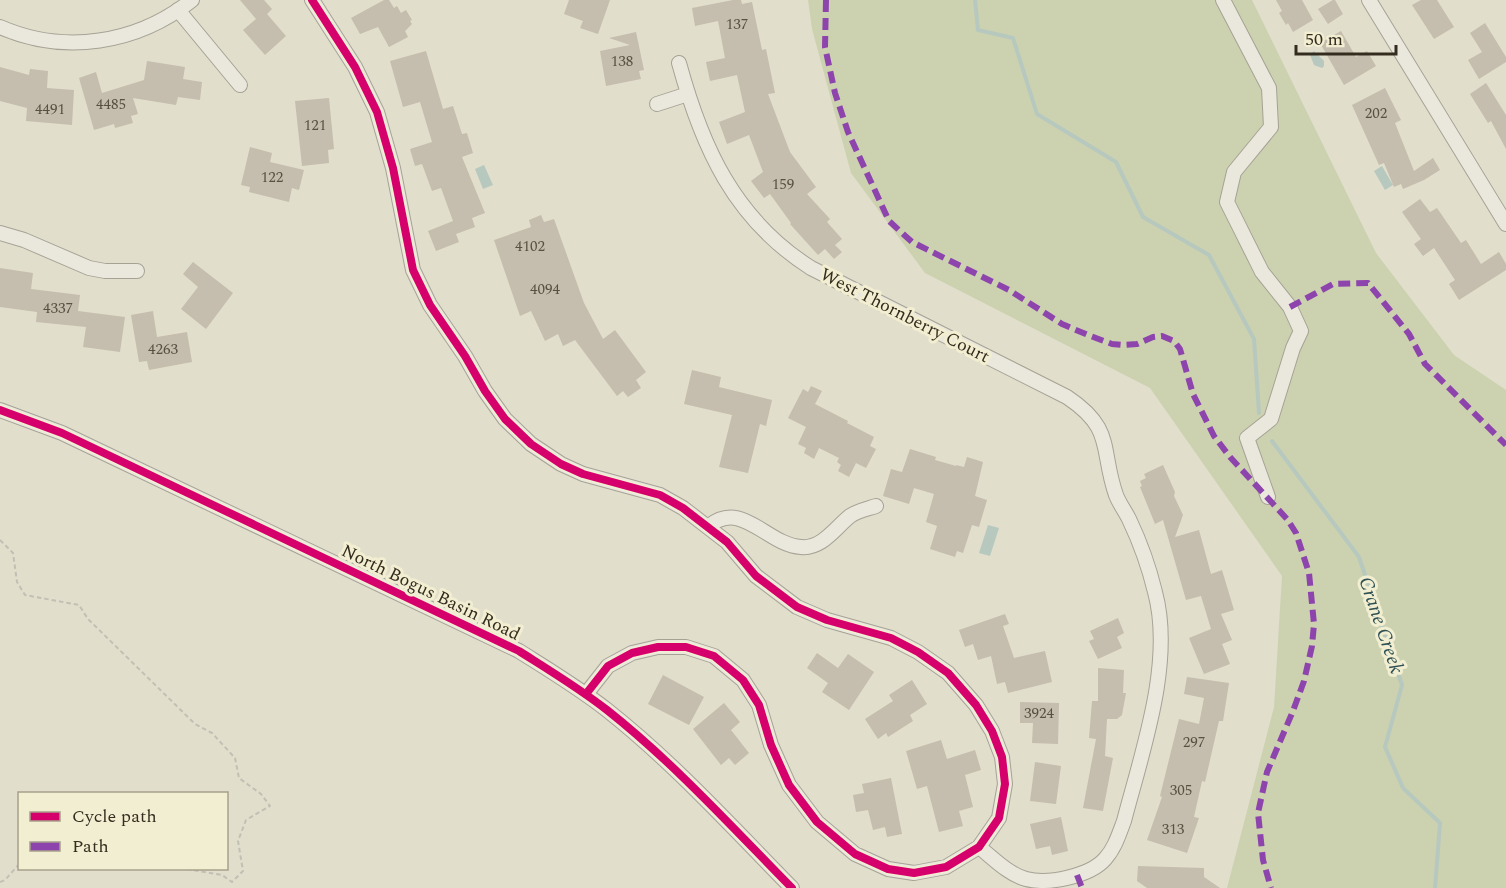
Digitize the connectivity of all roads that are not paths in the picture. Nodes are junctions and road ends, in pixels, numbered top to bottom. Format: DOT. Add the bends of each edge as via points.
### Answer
graph roads {
  1 [pos="192,0"];
  2 [pos="312,0"];
  3 [pos="1223,0"];
  4 [pos="1370,0"];
  5 [pos="178,10"];
  6 [pos="0,27"];
  7 [pos="679,63"];
  8 [pos="240,85"];
  9 [pos="688,94"];
  10 [pos="657,104"];
  11 [pos="1506,224"];
  12 [pos="0,233"];
  13 [pos="137,271"];
  14 [pos="0,410"];
  15 [pos="1268,497"];
  16 [pos="876,506"];
  17 [pos="709,526"];
  18 [pos="586,694"];
  19 [pos="979,847"];
  20 [pos="792,888"];
  1 -- 5 [label="street"];
  2 -- 17 [label="street" via="355,67 377,112 393,168 413,270 430,305 505,420 561,464 660,495"];
  3 -- 15 [label="street" via="1269,88 1271,127 1234,172 1227,202 1262,272 1290,307 1301,331 1271,419 1247,438"];
  4 -- 11 [label="street"];
  5 -- 6 [label="street" via="127,35 87,43 45,41"];
  5 -- 8 [label="street"];
  7 -- 9 [label="street, West Thornberry Court"];
  9 -- 10 [label="street"];
  9 -- 19 [label="street, West Thornberry Court" via="714,163 732,193 782,248 811,268 1067,397 1094,421 1104,438 1116,495 1146,561 1156,594 1160,632 1154,702 1118,840 1104,860 1056,881 1024,878"];
  12 -- 13 [label="street" via="89,267"];
  14 -- 18 [label="street, North Bogus Basin Road" via="62,433 519,651"];
  16 -- 17 [label="street" via="852,515 817,545 802,548 735,516 718,519"];
  17 -- 19 [label="street" via="756,576 797,607 891,638 918,652 948,673 975,705 992,731 1002,757 1005,784 999,818"];
  18 -- 19 [label="street" via="608,666 633,653 658,647 686,647 714,656 743,680 759,705 789,785 817,822 855,854 888,869 914,873 946,867"];
  18 -- 20 [label="street, North Bogus Basin Road" via="677,772"];
}
